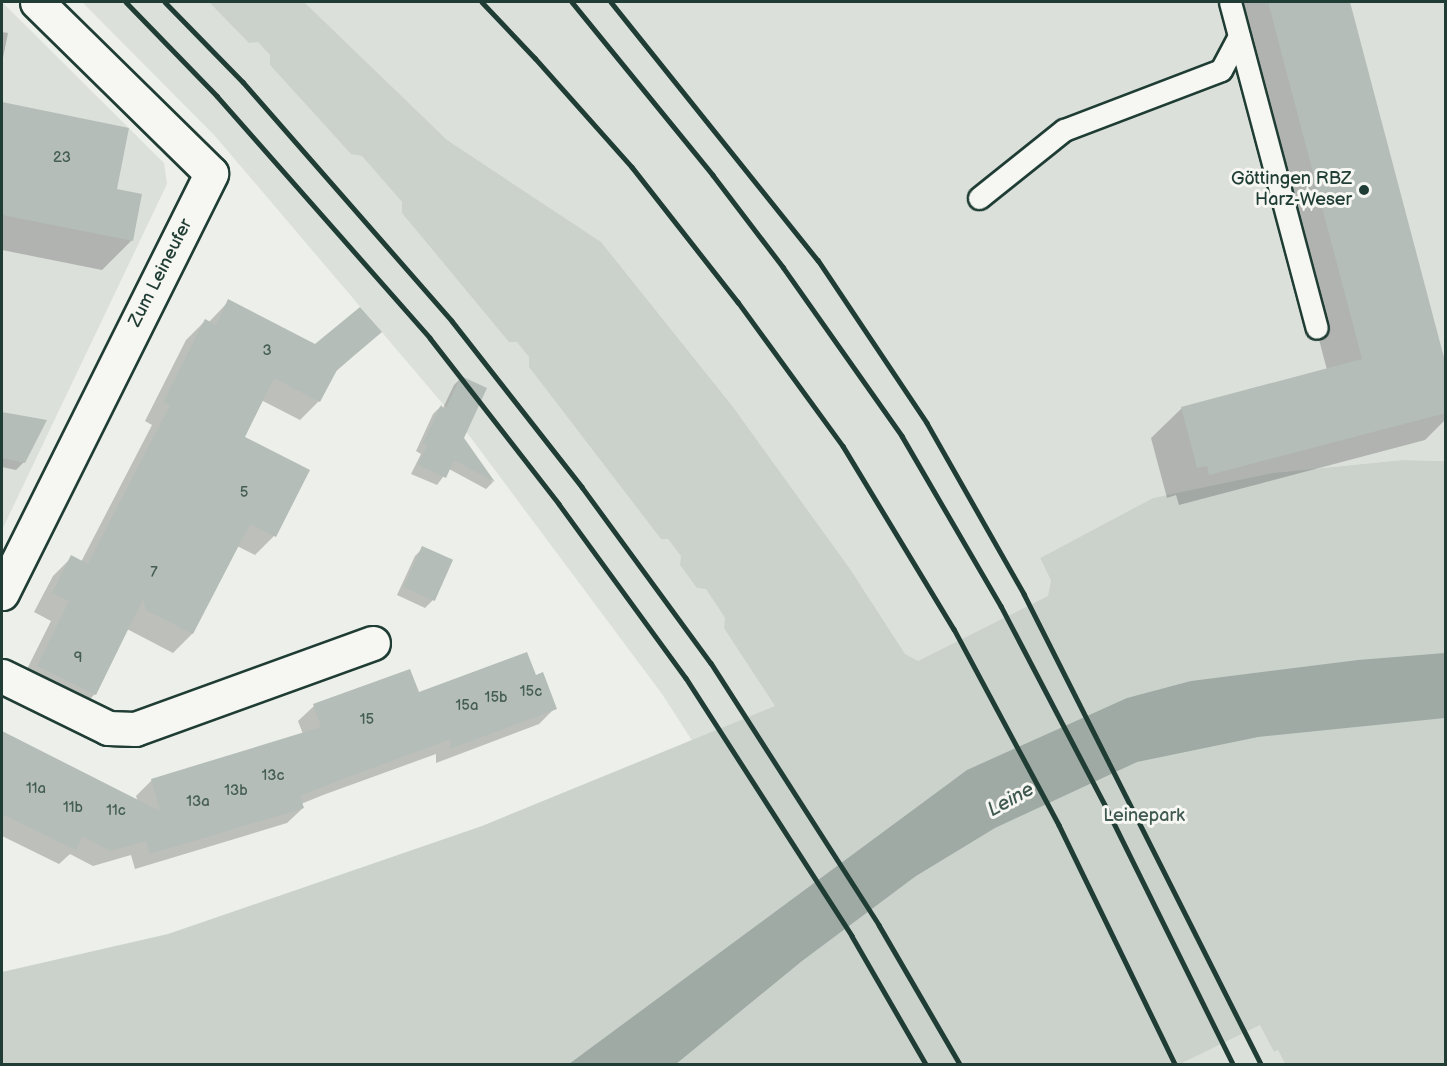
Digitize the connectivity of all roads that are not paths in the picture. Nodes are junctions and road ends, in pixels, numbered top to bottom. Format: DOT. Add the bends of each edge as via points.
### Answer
graph roads {
  1 [pos="37,2"];
  2 [pos="1230,2"];
  3 [pos="1239,36"];
  4 [pos="980,198"];
  5 [pos="1317,328"];
  6 [pos="2,593"];
  7 [pos="373,643"];
  8 [pos="2,676"];
  1 -- 6 [label="street, Zum Leineufer" via="212,174"];
  2 -- 3 [label="lane"];
  3 -- 4 [label="lane" via="1221,70 1064,130"];
  3 -- 5 [label="lane"];
  7 -- 8 [label="street" via="135,729 108,728"];
}
